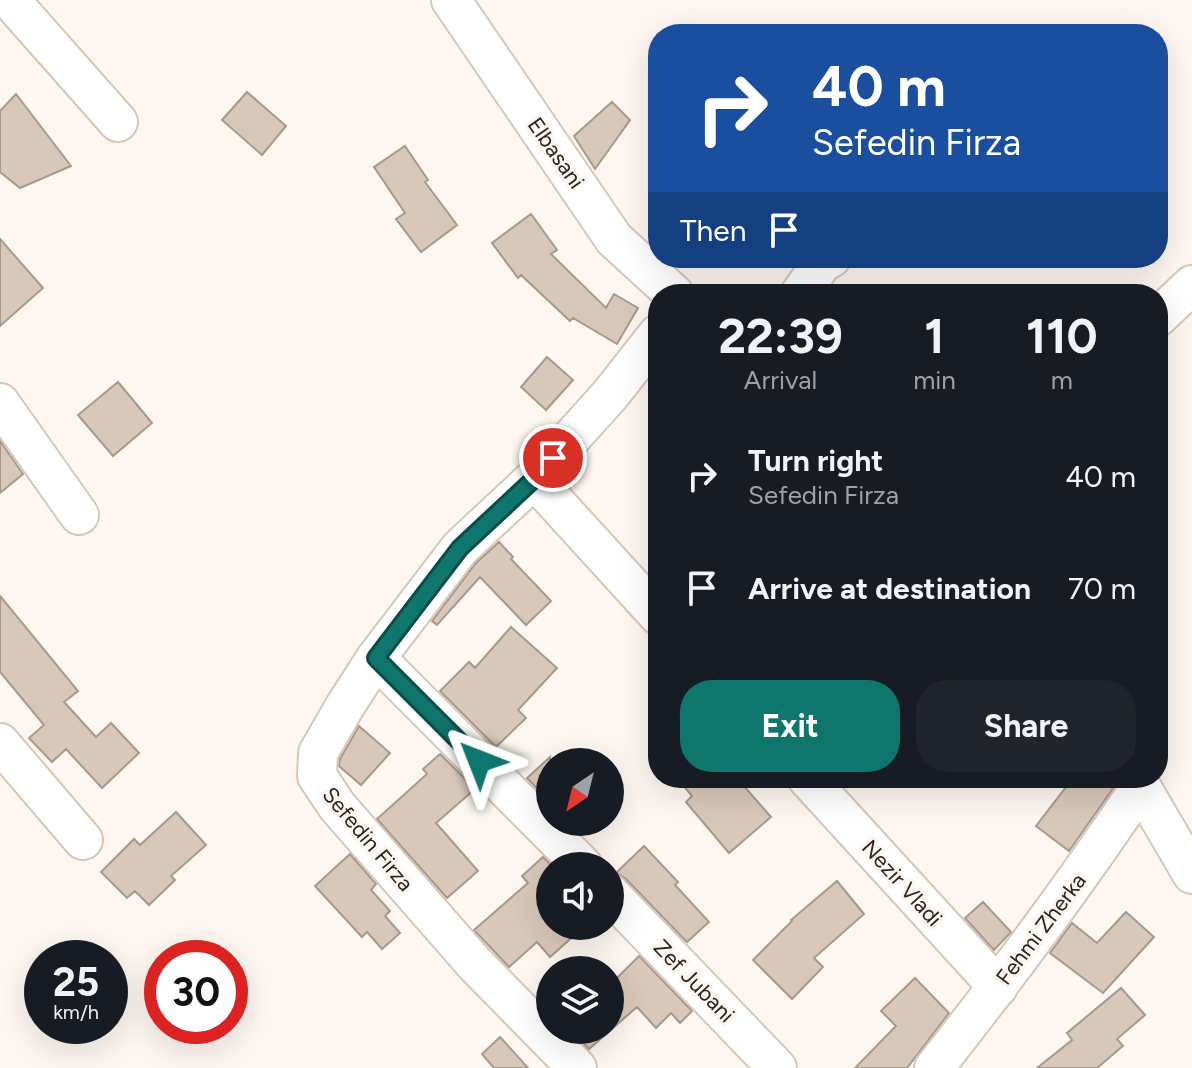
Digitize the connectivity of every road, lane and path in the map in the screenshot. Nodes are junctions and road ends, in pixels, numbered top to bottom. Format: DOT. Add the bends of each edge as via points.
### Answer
graph roads {
  1 [pos="10,0"];
  2 [pos="451,0"];
  3 [pos="118,122"];
  4 [pos="663,284"];
  5 [pos="1192,285"];
  6 [pos="1168,308"];
  7 [pos="648,347"];
  8 [pos="0,403"];
  9 [pos="534,479"];
  10 [pos="79,515"];
  11 [pos="648,604"];
  12 [pos="376,658"];
  13 [pos="0,743"];
  14 [pos="816,788"];
  15 [pos="1135,788"];
  16 [pos="1142,788"];
  17 [pos="83,840"];
  18 [pos="569,852"];
  19 [pos="1192,874"];
  20 [pos="624,909"];
  21 [pos="998,987"];
  22 [pos="577,1068"];
  23 [pos="777,1068"];
  24 [pos="934,1068"];
  1 -- 3 [label="street"];
  2 -- 4 [label="street, Elbasani" via="614,239"];
  5 -- 6 [label="street"];
  7 -- 9 [label="street, Sefedin Firza"];
  8 -- 10 [label="street"];
  9 -- 11 [label="street"];
  9 -- 12 [label="street, Sefedin Firza" via="460,548"];
  12 -- 18 [label="street"];
  12 -- 22 [label="street, Sefedin Firza" via="318,753 317,776 474,963"];
  13 -- 17 [label="street"];
  14 -- 21 [label="street, Nezir Vladi"];
  15 -- 21 [label="street, Fehmi Zherka" via="1088,866"];
  16 -- 19 [label="street"];
  20 -- 23 [label="street, Zef Jubani"];
  21 -- 24 [label="street, Fehmi Zherka"];
}
